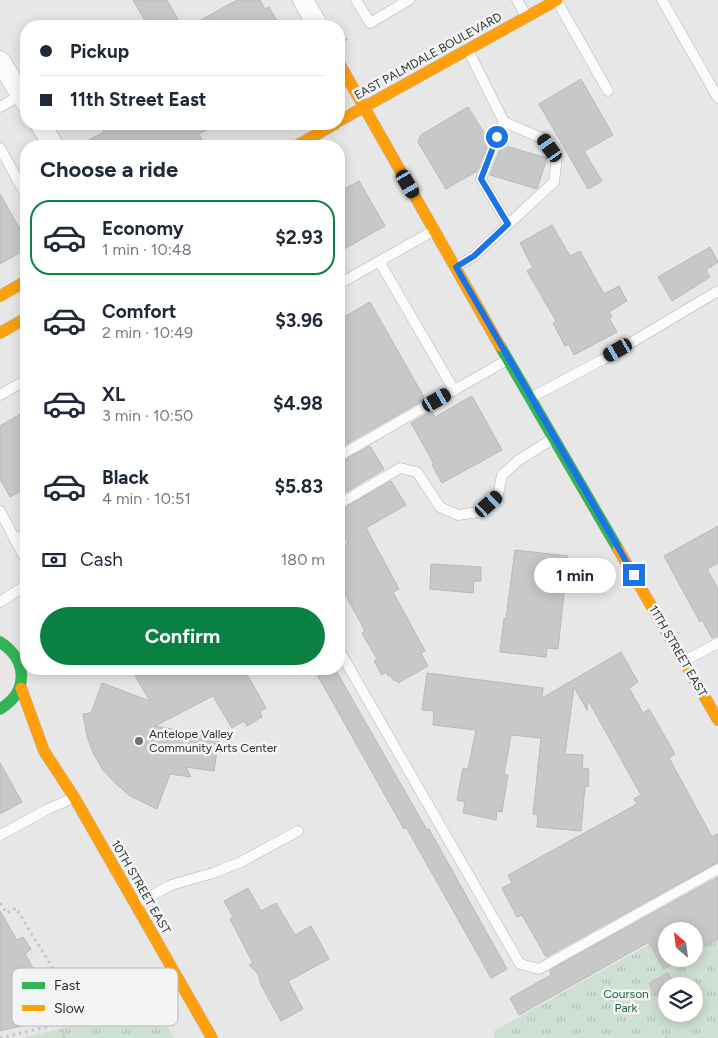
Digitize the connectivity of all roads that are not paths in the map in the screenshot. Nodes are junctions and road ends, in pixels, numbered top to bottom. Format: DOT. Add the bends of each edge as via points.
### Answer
graph roads {
  1 [pos="356,0"];
  2 [pos="409,0"];
  3 [pos="517,0"];
  4 [pos="556,0"];
  5 [pos="662,0"];
  6 [pos="304,1"];
  7 [pos="527,17"];
  8 [pos="315,20"];
  9 [pos="468,50"];
  10 [pos="0,61"];
  11 [pos="345,74"];
  12 [pos="608,91"];
  13 [pos="20,93"];
  14 [pos="718,98"];
  15 [pos="20,100"];
  16 [pos="0,107"];
  17 [pos="364,107"];
  18 [pos="345,118"];
  19 [pos="504,122"];
  20 [pos="324,130"];
  21 [pos="307,140"];
  22 [pos="0,148"];
  23 [pos="20,184"];
  24 [pos="508,224"];
  25 [pos="434,230"];
  26 [pos="379,261"];
  27 [pos="456,267"];
  28 [pos="345,281"];
  29 [pos="20,284"];
  30 [pos="718,291"];
  31 [pos="0,296"];
  32 [pos="20,324"];
  33 [pos="0,333"];
  34 [pos="508,360"];
  35 [pos="20,383"];
  36 [pos="454,390"];
  37 [pos="0,395"];
  38 [pos="532,398"];
  39 [pos="554,438"];
  40 [pos="345,453"];
  41 [pos="345,500"];
  42 [pos="0,511"];
  43 [pos="20,537"];
  44 [pos="15,540"];
  45 [pos="20,549"];
  46 [pos="20,589"];
  47 [pos="0,602"];
  48 [pos="1,641"];
  49 [pos="718,643"];
  50 [pos="345,660"];
  51 [pos="684,661"];
  52 [pos="20,662"];
  53 [pos="22,675"];
  54 [pos="21,688"];
  55 [pos="0,709"];
  56 [pos="716,714"];
  57 [pos="29,740"];
  58 [pos="44,751"];
  59 [pos="74,797"];
  60 [pos="298,831"];
  61 [pos="0,835"];
  62 [pos="718,868"];
  63 [pos="136,904"];
  64 [pos="172,968"];
  65 [pos="178,978"];
  66 [pos="212,1038"];
  1 -- 2 [label="lane" via="370,23"];
  3 -- 7 [label="lane"];
  4 -- 7 [label="main road, EAST PALMDALE BOULEVARD"];
  4 -- 12 [label="lane"];
  5 -- 14 [label="lane"];
  6 -- 8 [label="street"];
  7 -- 9 [label="main road, EAST PALMDALE BOULEVARD"];
  9 -- 17 [label="main road, EAST PALMDALE BOULEVARD"];
  9 -- 19 [label="lane"];
  10 -- 13 [label="street"];
  11 -- 17 [label="main road, 11TH STREET EAST"];
  15 -- 16 [label="lane"];
  17 -- 18 [label="main road, EAST PALMDALE BOULEVARD"];
  17 -- 25 [label="main road, 11TH STREET EAST"];
  19 -- 24 [label="lane" via="481,179"];
  19 -- 24 [label="lane" via="544,139 557,157 554,182"];
  20 -- 21 [label="main road"];
  22 -- 23 [label="lane"];
  24 -- 27 [label="lane" via="474,256"];
  25 -- 26 [label="lane"];
  25 -- 27 [label="main road, 11TH STREET EAST"];
  26 -- 28 [label="lane"];
  26 -- 36 [label="lane"];
  27 -- 34 [label="main road, 11TH STREET EAST"];
  29 -- 31 [label="main road"];
  30 -- 38 [label="lane"];
  32 -- 33 [label="main road"];
  34 -- 36 [label="lane"];
  34 -- 38 [label="main road, 11TH STREET EAST"];
  35 -- 37 [label="lane"];
  36 -- 40 [label="lane"];
  38 -- 39 [label="main road, 11TH STREET EAST"];
  39 -- 41 [label="lane" via="502,475 498,495 479,512 458,515 440,507 417,472 400,468"];
  39 -- 51 [label="main road, 11TH STREET EAST"];
  42 -- 44 [label="lane"];
  43 -- 44 [label="lane"];
  44 -- 45 [label="lane"];
  46 -- 47 [label="lane"];
  48 -- 52 [label="main road, 10TH STREET EAST"];
  49 -- 51 [label="lane"];
  50 -- 62 [label="lane" via="520,964 539,969"];
  51 -- 56 [label="main road, 11TH STREET EAST"];
  53 -- 54 [label="main road, 10TH STREET EAST"];
  54 -- 55 [label="main road" via="14,699"];
  54 -- 58 [label="main road, 10TH STREET EAST"];
  57 -- 58 [label="main road, 10TH STREET EAST"];
  58 -- 59 [label="main road, 10TH STREET EAST"];
  59 -- 61 [label="lane"];
  59 -- 63 [label="main road, 10TH STREET EAST"];
  60 -- 63 [label="lane" via="241,862 171,885"];
  63 -- 64 [label="main road, 10TH STREET EAST"];
  65 -- 66 [label="main road, 10TH STREET EAST"];
}
